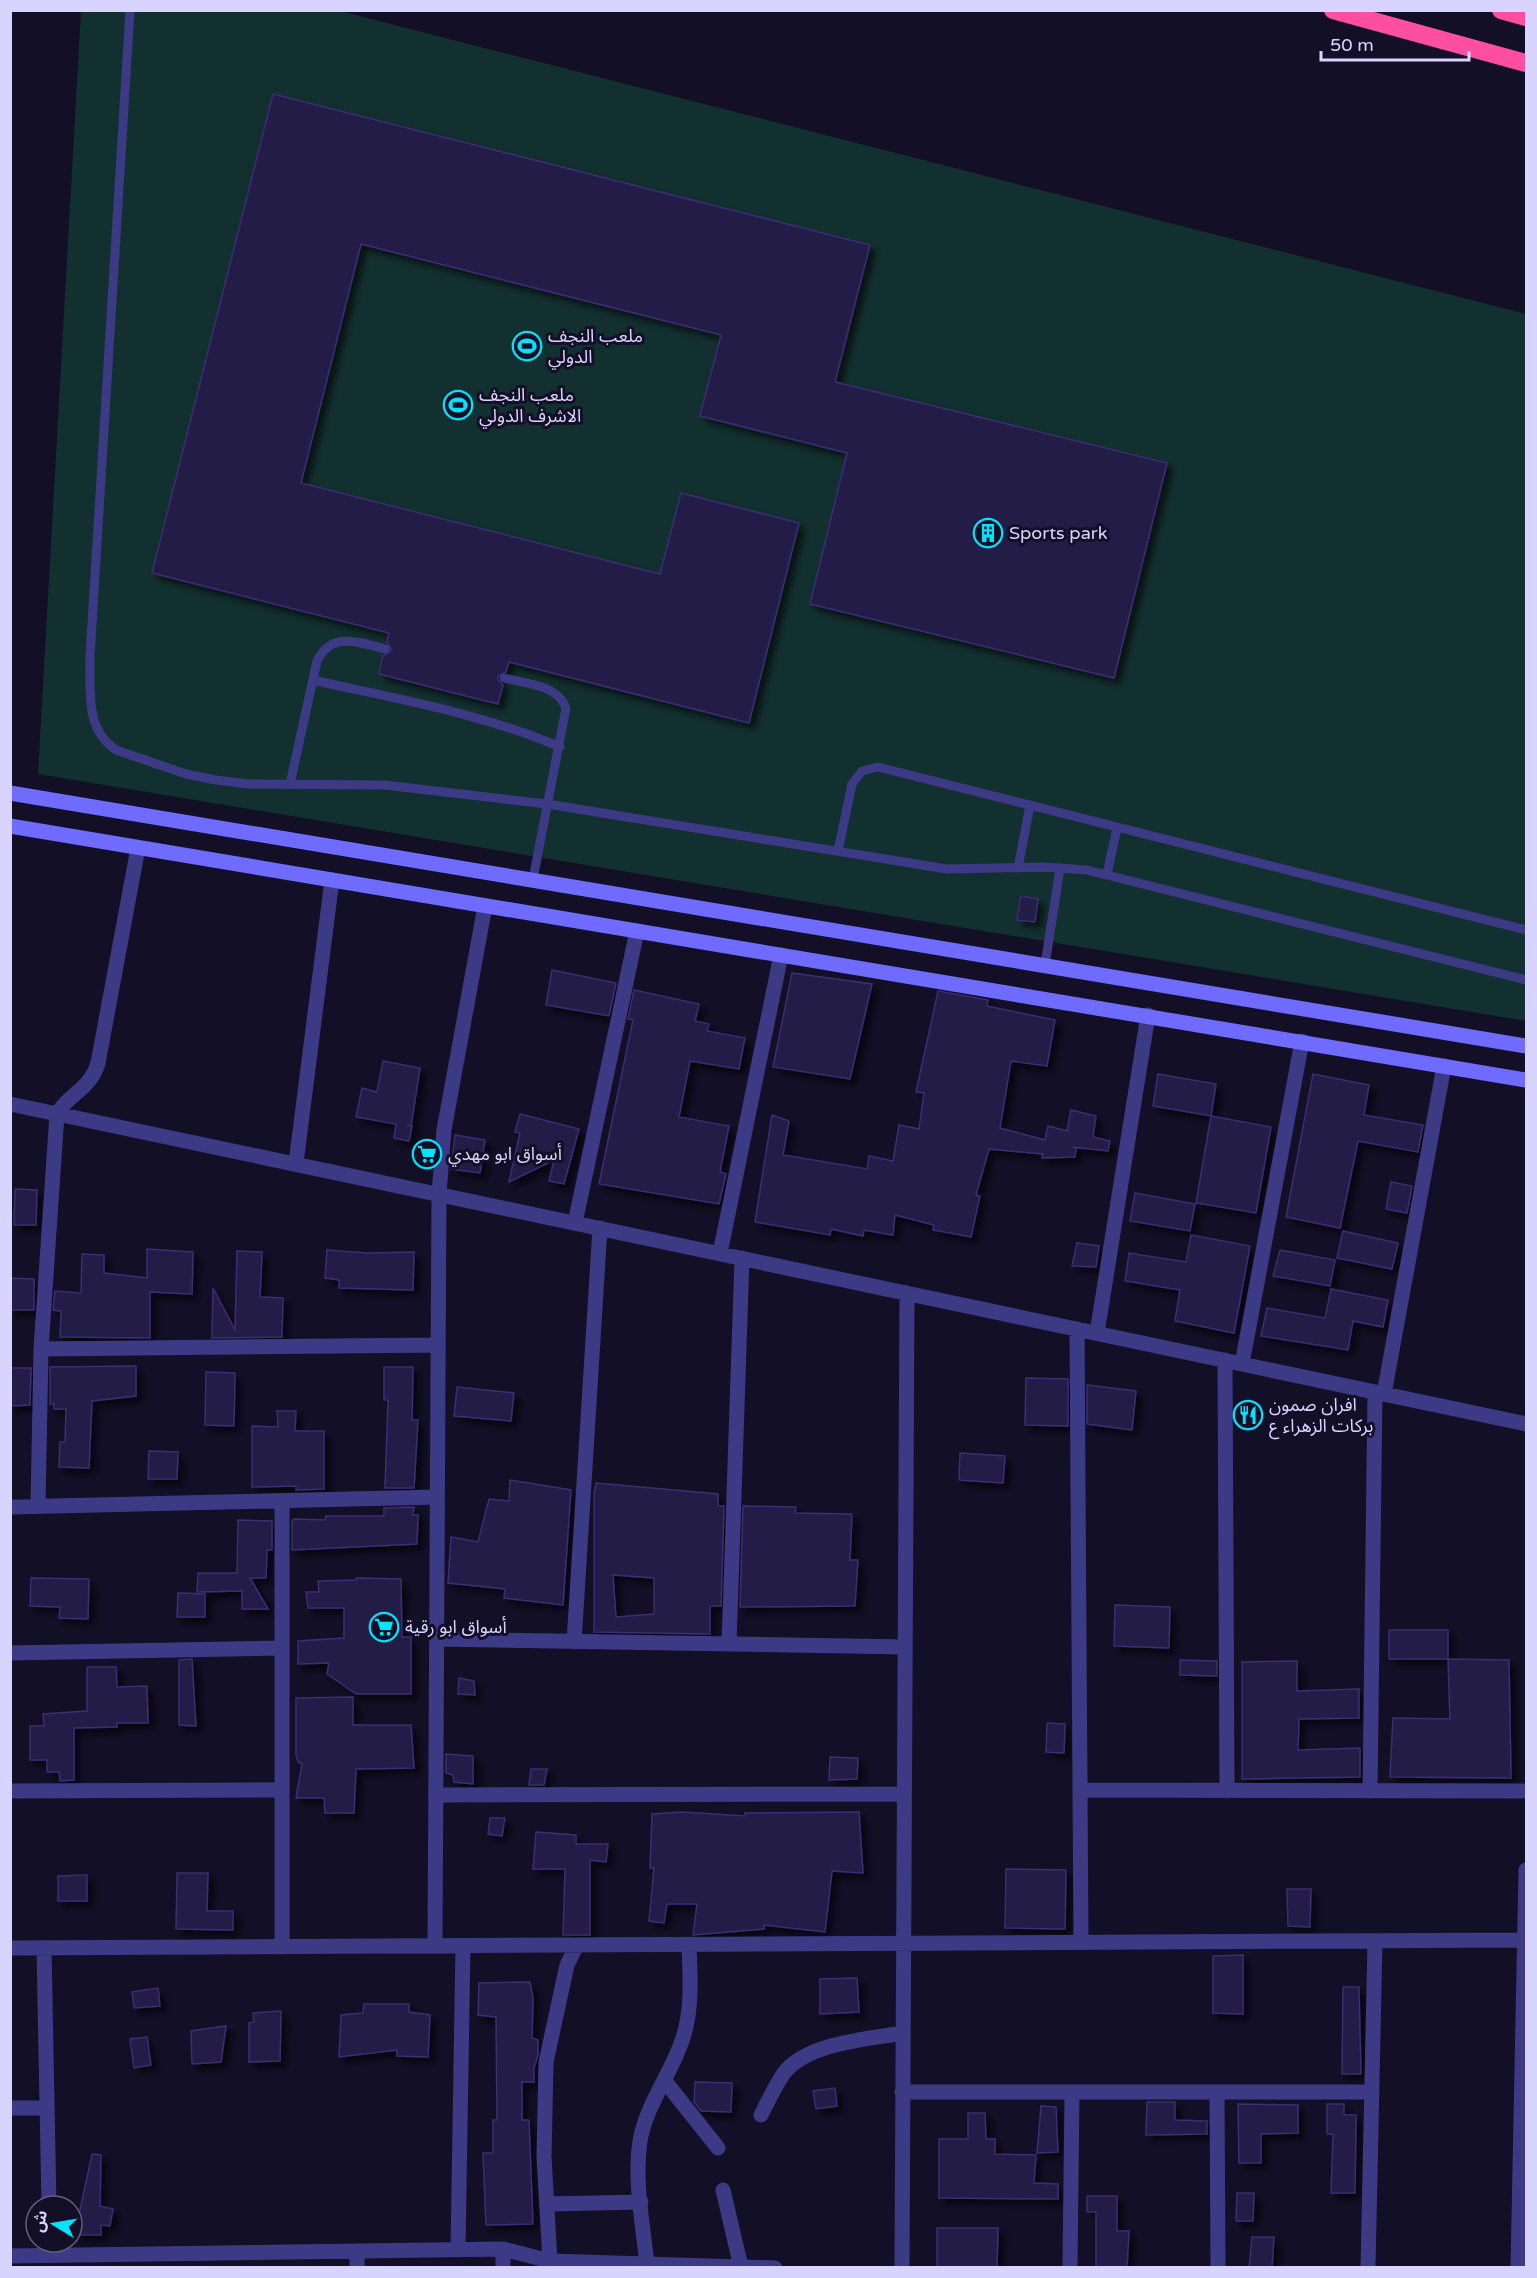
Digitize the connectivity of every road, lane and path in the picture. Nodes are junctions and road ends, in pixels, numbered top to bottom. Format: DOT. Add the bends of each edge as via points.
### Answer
graph roads {
  1 [pos="130,10"];
  2 [pos="1333,10"];
  3 [pos="1501,10"];
  4 [pos="1527,17"];
  5 [pos="1527,63"];
  6 [pos="385,649"];
  7 [pos="504,678"];
  8 [pos="313,680"];
  9 [pos="560,747"];
  10 [pos="290,784"];
  11 [pos="10,793"];
  12 [pos="548,804"];
  13 [pos="1030,805"];
  14 [pos="10,826"];
  15 [pos="1117,828"];
  16 [pos="138,848"];
  17 [pos="838,851"];
  18 [pos="1018,868"];
  19 [pos="1060,868"];
  20 [pos="1107,874"];
  21 [pos="533,879"];
  22 [pos="332,880"];
  23 [pos="485,906"];
  24 [pos="1527,930"];
  25 [pos="638,931"];
  26 [pos="781,955"];
  27 [pos="1045,965"];
  28 [pos="1527,980"];
  29 [pos="1148,1015"];
  30 [pos="1302,1041"];
  31 [pos="1527,1046"];
  32 [pos="1444,1066"];
  33 [pos="1527,1080"];
  34 [pos="10,1104"];
  35 [pos="57,1114"];
  36 [pos="296,1163"];
  37 [pos="439,1194"];
  38 [pos="575,1223"];
  39 [pos="600,1228"];
  40 [pos="720,1253"];
  41 [pos="742,1258"];
  42 [pos="907,1293"];
  43 [pos="1077,1329"];
  44 [pos="1096,1333"];
  45 [pos="438,1345"];
  46 [pos="41,1349"];
  47 [pos="1225,1360"];
  48 [pos="1242,1364"];
  49 [pos="1379,1393"];
  50 [pos="1527,1424"];
  51 [pos="437,1497"];
  52 [pos="282,1501"];
  53 [pos="38,1506"];
  54 [pos="10,1507"];
  55 [pos="436,1639"];
  56 [pos="574,1642"];
  57 [pos="729,1644"];
  58 [pos="905,1647"];
  59 [pos="282,1648"];
  60 [pos="10,1653"];
  61 [pos="282,1790"];
  62 [pos="1080,1790"];
  63 [pos="10,1791"];
  64 [pos="1227,1791"];
  65 [pos="1370,1791"];
  66 [pos="1527,1791"];
  67 [pos="904,1794"];
  68 [pos="436,1795"];
  69 [pos="1527,1870"];
  70 [pos="1525,1940"];
  71 [pos="1375,1941"];
  72 [pos="1081,1942"];
  73 [pos="903,1943"];
  74 [pos="577,1945"];
  75 [pos="689,1945"];
  76 [pos="435,1946"];
  77 [pos="463,1946"];
  78 [pos="282,1947"];
  79 [pos="10,1948"];
  80 [pos="44,1948"];
  81 [pos="903,2033"];
  82 [pos="664,2080"];
  83 [pos="1524,2084"];
  84 [pos="902,2092"];
  85 [pos="1072,2092"];
  86 [pos="1217,2092"];
  87 [pos="1372,2092"];
  88 [pos="10,2108"];
  89 [pos="47,2108"];
  90 [pos="761,2115"];
  91 [pos="718,2148"];
  92 [pos="723,2190"];
  93 [pos="49,2194"];
  94 [pos="641,2202"];
  95 [pos="547,2204"];
  96 [pos="1523,2236"];
  97 [pos="503,2248"];
  98 [pos="84,2249"];
  99 [pos="458,2249"];
  100 [pos="357,2251"];
  101 [pos="550,2261"];
  102 [pos="647,2265"];
  103 [pos="741,2267"];
  104 [pos="357,2268"];
  105 [pos="503,2268"];
  106 [pos="775,2268"];
  107 [pos="902,2268"];
  108 [pos="1071,2268"];
  109 [pos="1218,2268"];
  110 [pos="1368,2268"];
  111 [pos="1518,2268"];
  1 -- 10 [label="lane" via="90,656 91,714 106,744 126,755 216,780"];
  2 -- 5 [label="highway"];
  3 -- 4 [label="highway"];
  6 -- 8 [label="lane" via="352,640 336,641 321,652"];
  7 -- 9 [label="lane" via="552,690 563,700 566,716"];
  8 -- 9 [label="lane" via="478,717"];
  8 -- 10 [label="lane"];
  9 -- 12 [label="lane"];
  10 -- 12 [label="lane" via="385,785"];
  11 -- 21 [label="street"];
  12 -- 17 [label="lane"];
  12 -- 21 [label="lane"];
  13 -- 15 [label="lane"];
  13 -- 17 [label="lane" via="870,768 852,784"];
  13 -- 18 [label="lane"];
  14 -- 16 [label="street"];
  15 -- 20 [label="lane"];
  15 -- 24 [label="lane"];
  16 -- 22 [label="street"];
  16 -- 35 [label="street" via="98,1063 91,1080"];
  17 -- 18 [label="lane" via="947,869"];
  18 -- 19 [label="lane"];
  19 -- 20 [label="lane"];
  19 -- 27 [label="lane"];
  20 -- 28 [label="lane"];
  21 -- 27 [label="street"];
  22 -- 23 [label="street"];
  22 -- 36 [label="street"];
  23 -- 25 [label="street"];
  23 -- 37 [label="street" via="444,1130"];
  25 -- 26 [label="street"];
  25 -- 38 [label="street"];
  26 -- 29 [label="street"];
  26 -- 40 [label="street"];
  27 -- 31 [label="street"];
  29 -- 30 [label="street"];
  29 -- 44 [label="street"];
  30 -- 32 [label="street"];
  30 -- 48 [label="street"];
  32 -- 33 [label="street"];
  32 -- 49 [label="street"];
  34 -- 35 [label="street"];
  35 -- 36 [label="street"];
  35 -- 46 [label="street"];
  36 -- 37 [label="street"];
  37 -- 38 [label="street"];
  37 -- 45 [label="street"];
  38 -- 39 [label="street"];
  39 -- 40 [label="street"];
  39 -- 56 [label="street"];
  40 -- 41 [label="street"];
  41 -- 42 [label="street"];
  41 -- 57 [label="street"];
  42 -- 43 [label="street"];
  42 -- 58 [label="street"];
  43 -- 44 [label="street"];
  43 -- 62 [label="street"];
  44 -- 47 [label="street"];
  45 -- 46 [label="street"];
  45 -- 51 [label="street"];
  46 -- 53 [label="street"];
  47 -- 48 [label="street"];
  47 -- 64 [label="street"];
  48 -- 49 [label="street"];
  49 -- 50 [label="street"];
  49 -- 65 [label="street"];
  51 -- 52 [label="street"];
  51 -- 55 [label="street"];
  52 -- 53 [label="street"];
  52 -- 59 [label="street"];
  53 -- 54 [label="street"];
  55 -- 56 [label="street"];
  55 -- 68 [label="street"];
  56 -- 57 [label="street"];
  57 -- 58 [label="street"];
  58 -- 67 [label="street"];
  59 -- 60 [label="street"];
  59 -- 61 [label="street"];
  61 -- 63 [label="street"];
  61 -- 78 [label="street"];
  62 -- 64 [label="street"];
  62 -- 72 [label="street"];
  64 -- 65 [label="street"];
  65 -- 66 [label="street"];
  67 -- 68 [label="street"];
  67 -- 73 [label="street"];
  68 -- 76 [label="street"];
  69 -- 70 [label="street"];
  70 -- 71 [label="street"];
  70 -- 83 [label="street"];
  71 -- 72 [label="street"];
  71 -- 87 [label="street"];
  72 -- 73 [label="street"];
  73 -- 75 [label="street"];
  73 -- 81 [label="street"];
  74 -- 75 [label="street"];
  74 -- 77 [label="street"];
  74 -- 95 [label="street" via="567,1965 546,2062"];
  75 -- 82 [label="street" via="686,2028"];
  76 -- 77 [label="street"];
  76 -- 78 [label="street"];
  77 -- 99 [label="street"];
  78 -- 80 [label="street"];
  79 -- 80 [label="street"];
  80 -- 89 [label="street"];
  81 -- 84 [label="street"];
  81 -- 90 [label="street" via="840,2044 806,2056 785,2072"];
  82 -- 91 [label="street"];
  82 -- 94 [label="street" via="647,2113 640,2143"];
  83 -- 96 [label="street"];
  84 -- 85 [label="street"];
  84 -- 107 [label="street"];
  85 -- 86 [label="street"];
  85 -- 108 [label="street"];
  86 -- 87 [label="street"];
  86 -- 109 [label="street"];
  87 -- 110 [label="street"];
  88 -- 89 [label="street"];
  89 -- 93 [label="street"];
  92 -- 103 [label="street"];
  94 -- 95 [label="street"];
  94 -- 102 [label="street"];
  95 -- 101 [label="street"];
  96 -- 111 [label="street"];
  97 -- 99 [label="street"];
  97 -- 101 [label="street"];
  97 -- 105 [label="street"];
  98 -- 100 [label="street"];
  99 -- 100 [label="street"];
  100 -- 104 [label="street"];
  101 -- 102 [label="street"];
  102 -- 103 [label="street"];
  103 -- 106 [label="street"];
}
